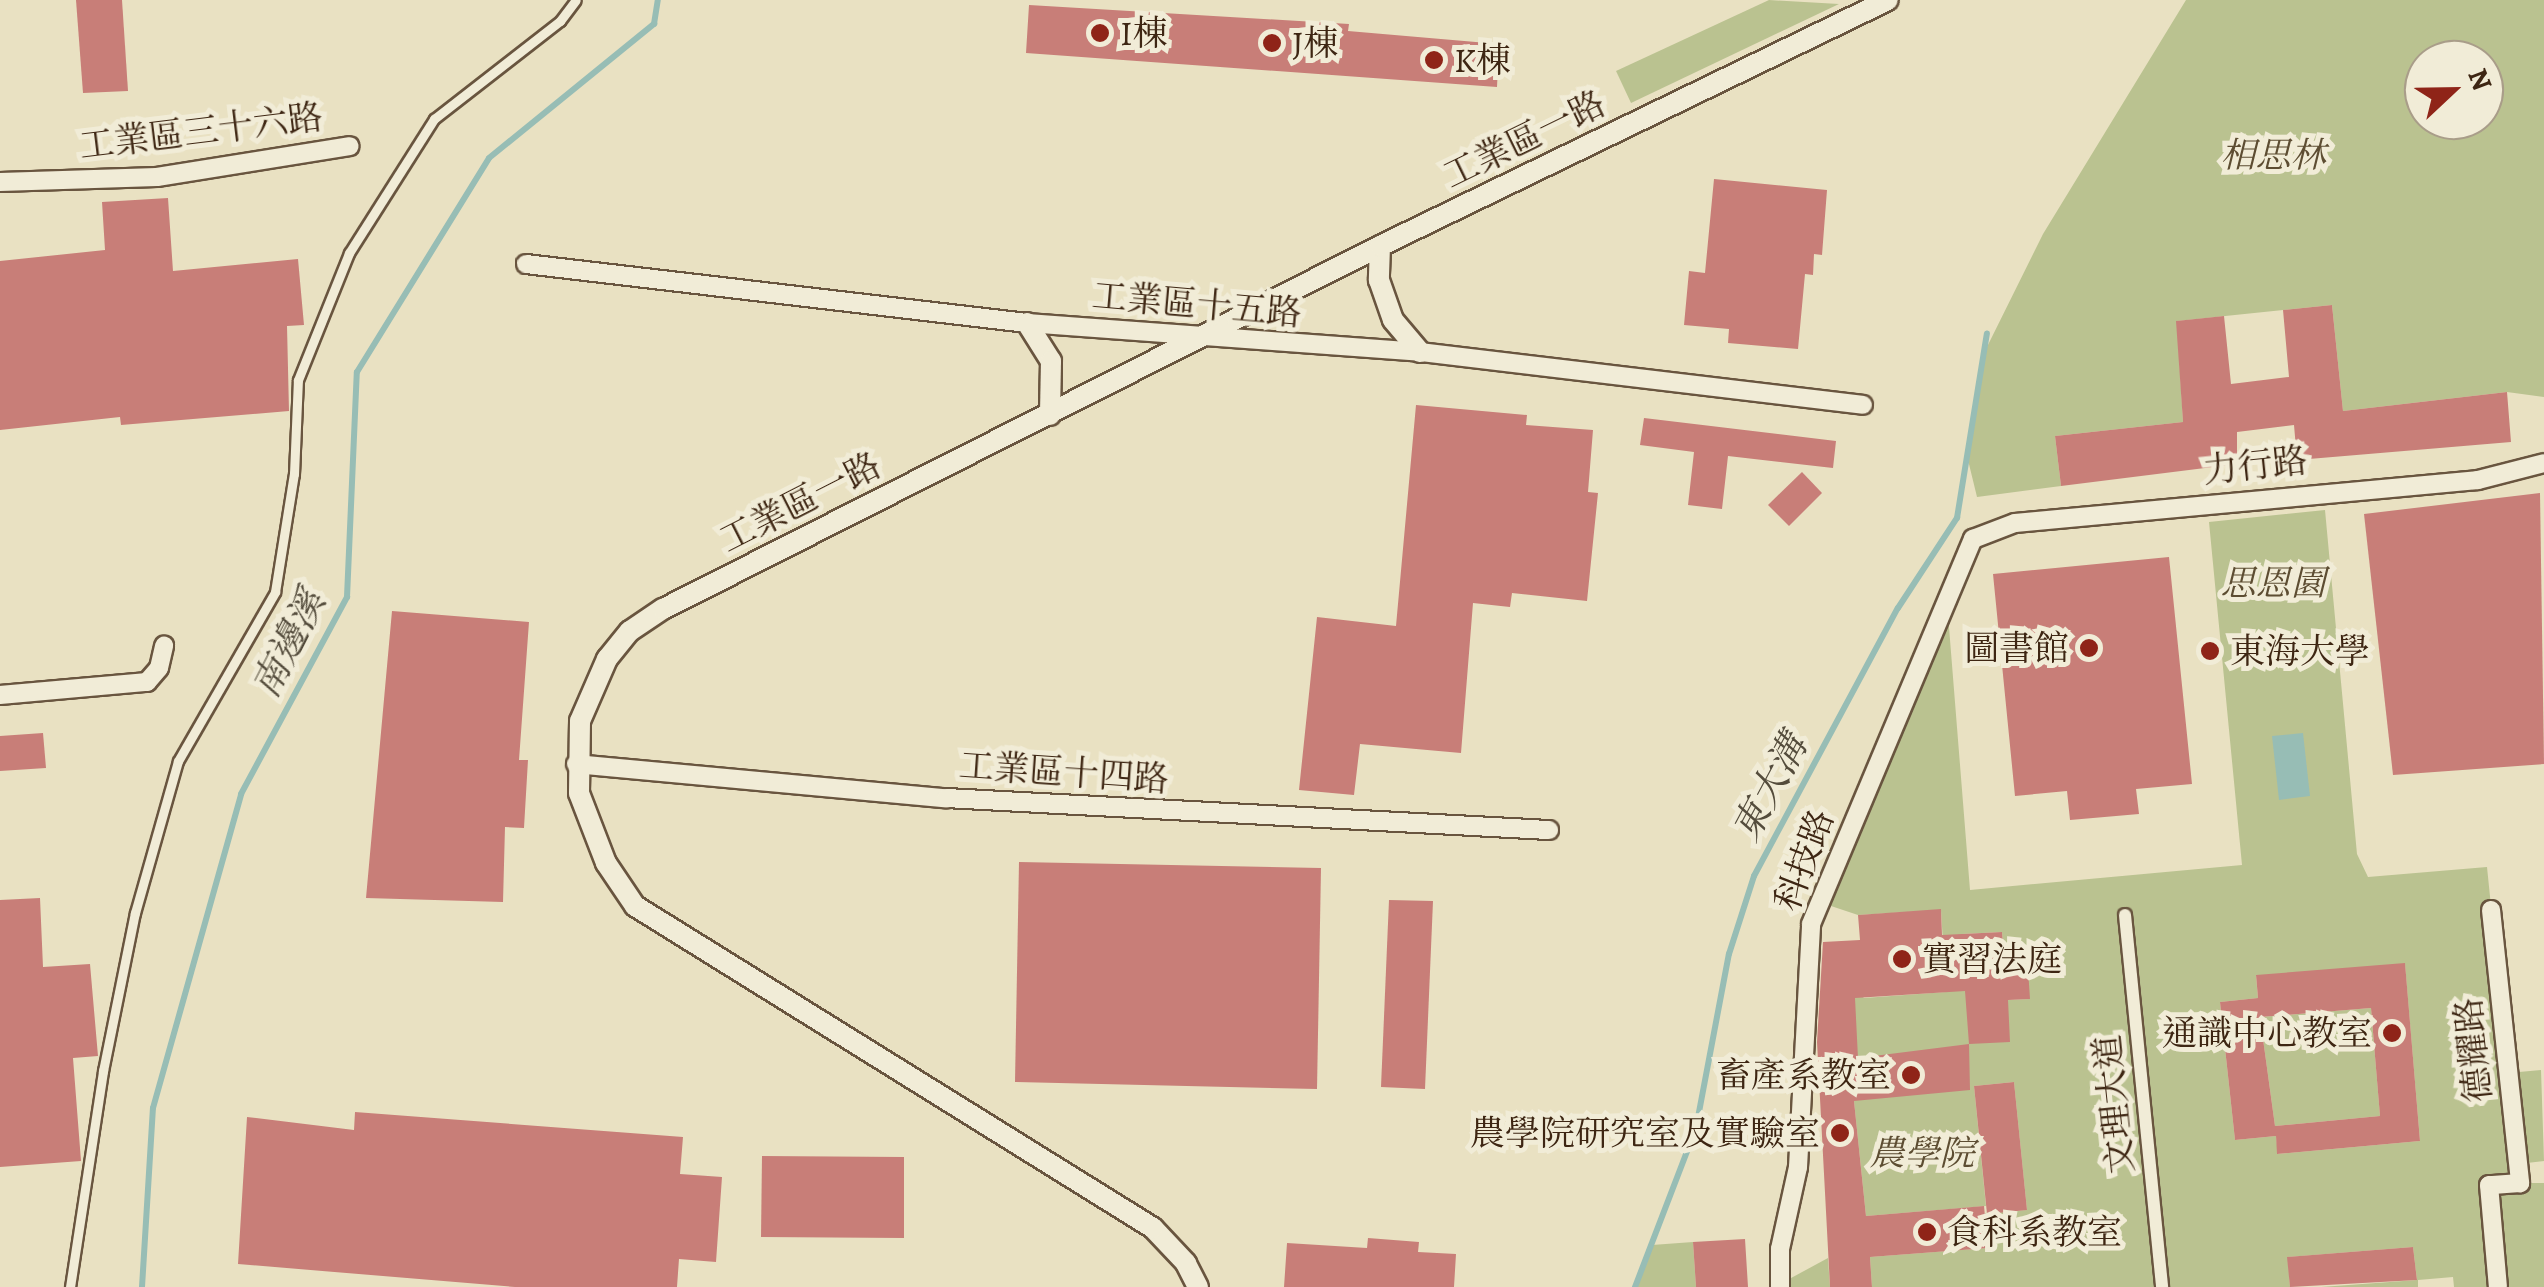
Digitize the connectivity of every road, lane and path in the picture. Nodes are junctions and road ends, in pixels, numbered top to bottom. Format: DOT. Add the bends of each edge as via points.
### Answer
graph roads {
  1 [pos="576,0"];
  2 [pos="1882,2"];
  3 [pos="350,146"];
  4 [pos="0,182"];
  5 [pos="1380,246"];
  6 [pos="526,264"];
  7 [pos="1027,322"];
  8 [pos="1202,340"];
  9 [pos="1420,352"];
  10 [pos="1863,405"];
  11 [pos="1050,416"];
  12 [pos="2544,463"];
  13 [pos="1973,538"];
  14 [pos="164,646"];
  15 [pos="0,695"];
  16 [pos="576,764"];
  17 [pos="1549,830"];
  18 [pos="2491,910"];
  19 [pos="2125,915"];
  20 [pos="70,1287"];
  21 [pos="1198,1287"];
  22 [pos="1780,1287"];
  23 [pos="2162,1287"];
  24 [pos="2498,1287"];
  1 -- 20 [label="lane" via="560,21 434,118 349,254 298,380 294,474 275,592 178,761 114,1018"];
  2 -- 5 [label="street, 工業區一路"];
  3 -- 4 [label="street, 工業區三十六路" via="158,177"];
  5 -- 8 [label="street, 工業區一路"];
  5 -- 9 [label="street" via="1379,280 1393,320"];
  6 -- 7 [label="street, 工業區十五路"];
  7 -- 8 [label="street, 工業區十五路"];
  7 -- 11 [label="street" via="1051,361"];
  8 -- 9 [label="street, 工業區十五路"];
  8 -- 11 [label="street, 工業區一路"];
  9 -- 10 [label="street, 工業區十五路"];
  11 -- 16 [label="street, 工業區一路" via="714,582 630,631 593,688"];
  12 -- 13 [label="street, 力行路" via="2478,480 2014,523"];
  13 -- 22 [label="street, 科技路" via="1815,911 1805,972 1798,1167 1780,1249"];
  14 -- 15 [label="street" via="147,682"];
  16 -- 17 [label="street, 工業區十四路" via="946,798"];
  16 -- 21 [label="street, 工業區一路" via="592,833 635,906 1153,1228 1186,1263"];
  18 -- 24 [label="street, 德耀路" via="2520,1184 2489,1185"];
  19 -- 23 [label="street, 文理大道"];
}
